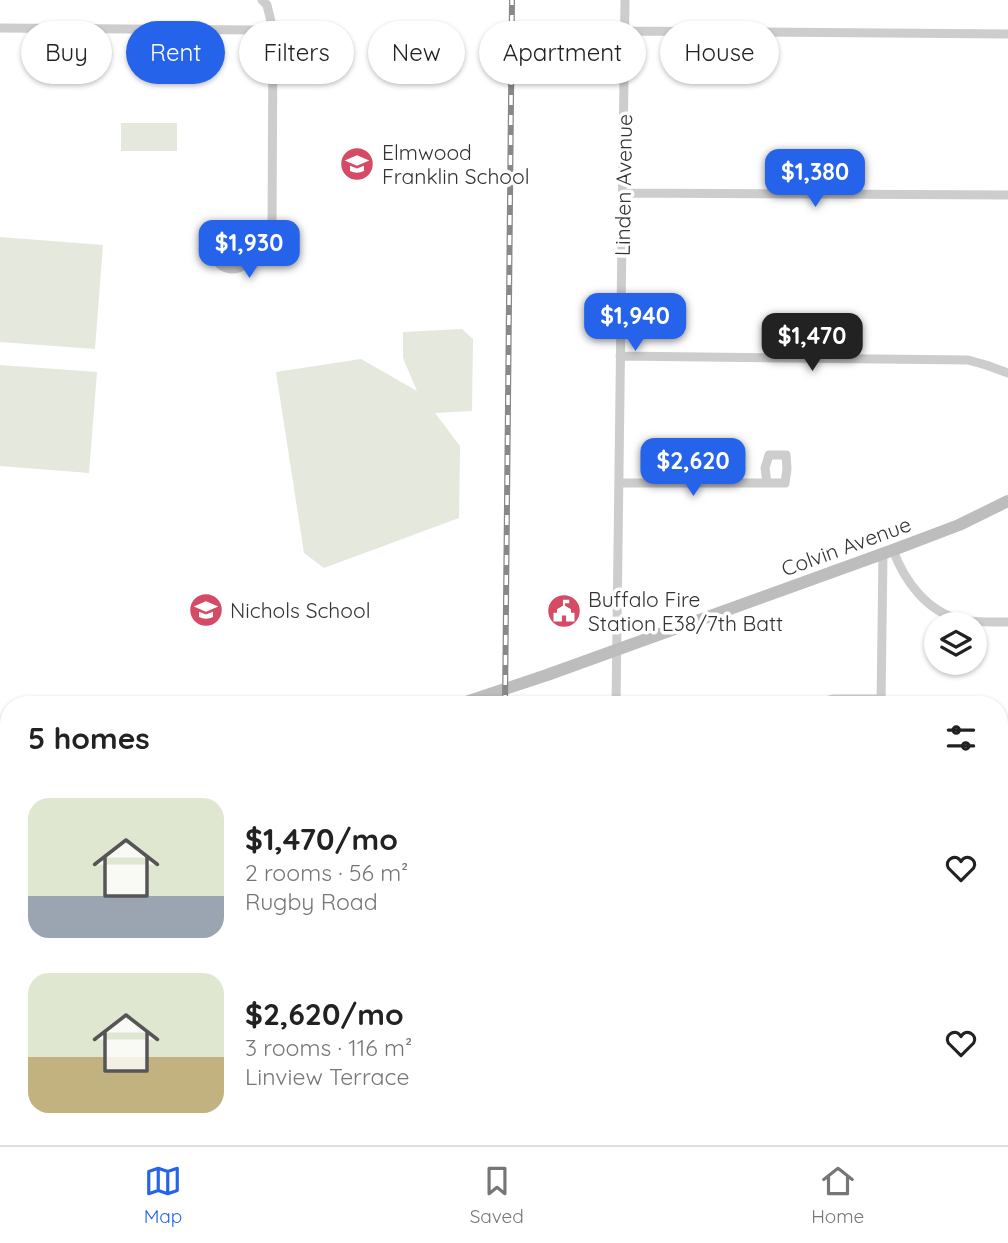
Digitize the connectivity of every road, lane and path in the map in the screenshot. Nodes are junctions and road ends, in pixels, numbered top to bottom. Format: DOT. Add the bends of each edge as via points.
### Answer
graph roads {
  1 [pos="262,0"];
  2 [pos="625,0"];
  3 [pos="271,21"];
  4 [pos="625,21"];
  5 [pos="0,28"];
  6 [pos="239,30"];
  7 [pos="646,31"];
  8 [pos="1008,34"];
  9 [pos="273,84"];
  10 [pos="624,84"];
  11 [pos="622,193"];
  12 [pos="1008,195"];
  13 [pos="260,235"];
  14 [pos="620,356"];
  15 [pos="1008,373"];
  16 [pos="619,483"];
  17 [pos="767,483"];
  18 [pos="1008,501"];
  19 [pos="888,552"];
  20 [pos="1008,622"];
  21 [pos="618,649"];
  22 [pos="483,696"];
  23 [pos="616,696"];
  24 [pos="881,696"];
  1 -- 3 [label="street"];
  2 -- 4 [label="street, Linden Avenue"];
  5 -- 6 [label="street"];
  7 -- 8 [label="street"];
  9 -- 13 [label="street" via="272,229"];
  10 -- 11 [label="street, Linden Avenue"];
  11 -- 12 [label="street"];
  11 -- 14 [label="street, Linden Avenue"];
  13 -- 13 [label="street" via="226,229 213,241 214,259 229,269 242,267 255,255"];
  14 -- 15 [label="street" via="968,360"];
  14 -- 16 [label="street, Linden Avenue"];
  16 -- 17 [label="street"];
  16 -- 21 [label="street, Linden Avenue"];
  18 -- 19 [label="street, Colvin Avenue"];
  19 -- 20 [label="street" via="935,610 961,620"];
  19 -- 21 [label="street, Colvin Avenue"];
  19 -- 24 [label="street"];
  21 -- 22 [label="street, Colvin Avenue"];
  21 -- 23 [label="street, Linden Avenue"];
}
